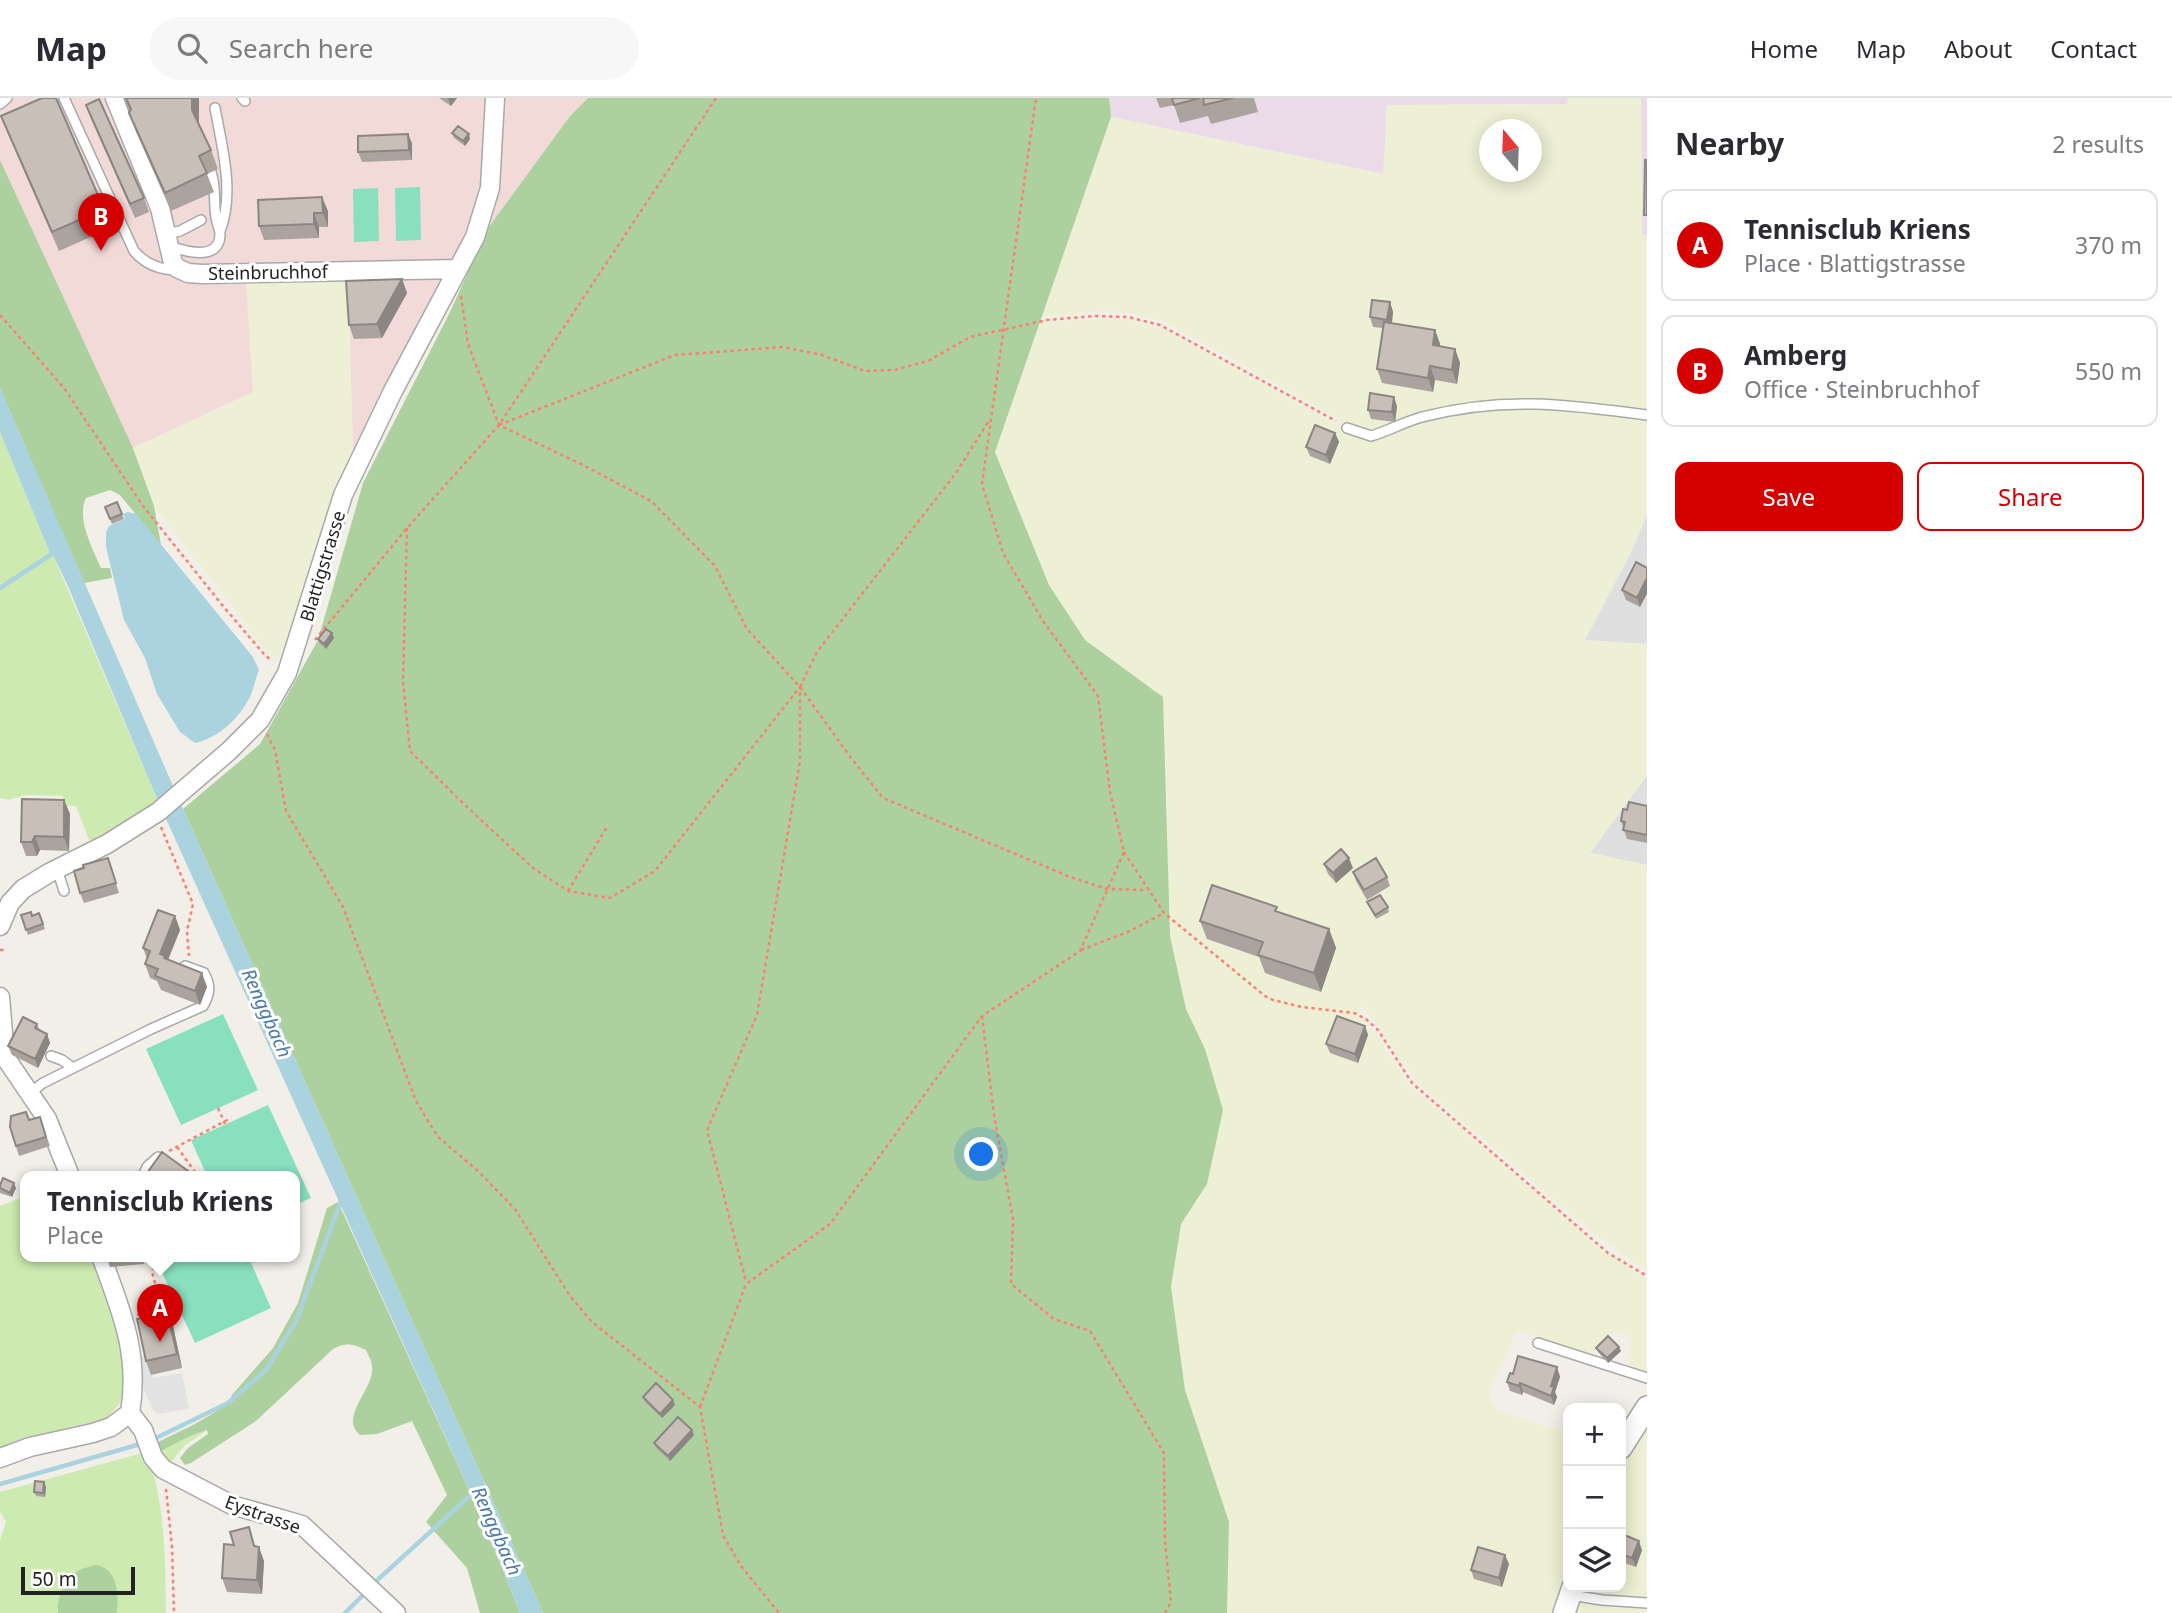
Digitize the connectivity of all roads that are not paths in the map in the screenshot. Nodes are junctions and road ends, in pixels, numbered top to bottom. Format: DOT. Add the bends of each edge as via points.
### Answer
graph roads {
  1 [pos="7,98"];
  2 [pos="64,98"];
  3 [pos="495,98"];
  4 [pos="0,104"];
  5 [pos="123,106"];
  6 [pos="215,108"];
  7 [pos="203,152"];
  8 [pos="201,220"];
  9 [pos="220,231"];
  10 [pos="168,240"];
  11 [pos="458,269"];
  12 [pos="181,270"];
  13 [pos="1647,415"];
  14 [pos="1347,428"];
  15 [pos="57,869"];
  16 [pos="64,891"];
  17 [pos="2,916"];
  18 [pos="185,965"];
  19 [pos="0,997"];
  20 [pos="51,1056"];
  21 [pos="73,1068"];
  22 [pos="30,1093"];
  23 [pos="158,1157"];
  24 [pos="68,1171"];
  25 [pos="145,1171"];
  26 [pos="103,1262"];
  27 [pos="1538,1343"];
  28 [pos="1647,1378"];
  29 [pos="1647,1407"];
  30 [pos="130,1413"];
  31 [pos="1626,1440"];
  32 [pos="0,1458"];
  33 [pos="1569,1598"];
  34 [pos="1647,1604"];
  35 [pos="396,1613"];
  1 -- 4 [label="lane"];
  2 -- 12 [label="lane" via="134,251 151,265"];
  3 -- 11 [label="street, Blattigstrasse" via="490,188 475,237"];
  5 -- 10 [label="street"];
  6 -- 9 [label="lane" via="226,168 225,218"];
  7 -- 9 [label="lane" via="215,183"];
  8 -- 10 [label="lane"];
  9 -- 10 [label="lane" via="218,243 202,253 187,252"];
  10 -- 12 [label="street" via="173,263"];
  11 -- 12 [label="street, Steinbruchhof" via="202,274"];
  11 -- 15 [label="street, Blattigstrasse" via="343,495 287,673 260,720 159,817"];
  13 -- 14 [label="lane" via="1513,402 1419,418 1371,436"];
  15 -- 16 [label="lane"];
  15 -- 17 [label="street, Blattigstrasse" via="23,889"];
  18 -- 21 [label="lane" via="204,973 209,982 203,1006"];
  19 -- 22 [label="street" via="4,1052"];
  20 -- 21 [label="lane"];
  21 -- 22 [label="lane"];
  22 -- 24 [label="street" via="52,1130"];
  23 -- 25 [label="lane"];
  26 -- 30 [label="street" via="133,1359"];
  27 -- 28 [label="lane"];
  29 -- 31 [label="street"];
  30 -- 32 [label="street" via="111,1427"];
  30 -- 35 [label="street, Eystrasse" via="158,1463 232,1505 302,1525"];
  33 -- 34 [label="lane"];
}
